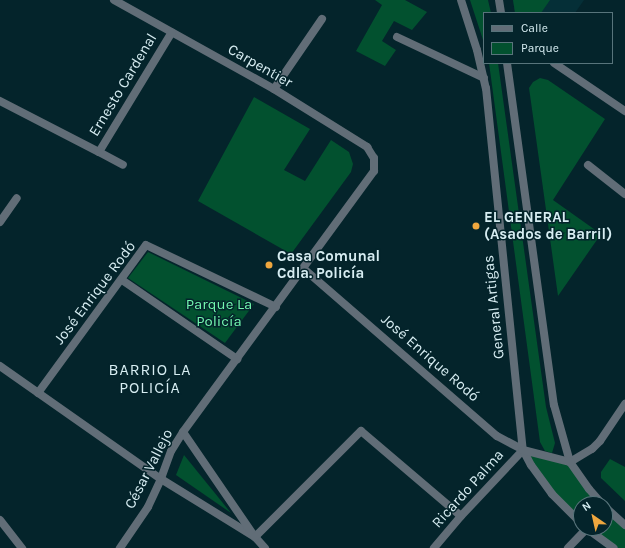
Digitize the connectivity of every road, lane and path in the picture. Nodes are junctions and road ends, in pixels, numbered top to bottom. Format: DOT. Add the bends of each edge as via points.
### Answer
graph roads {
  1 [pos="114,0"];
  2 [pos="461,0"];
  3 [pos="499,0"];
  4 [pos="501,12"];
  5 [pos="322,19"];
  6 [pos="172,32"];
  7 [pos="397,37"];
  8 [pos="507,64"];
  9 [pos="555,64"];
  10 [pos="484,78"];
  11 [pos="274,89"];
  12 [pos="0,101"];
  13 [pos="625,111"];
  14 [pos="99,152"];
  15 [pos="124,165"];
  16 [pos="588,165"];
  17 [pos="374,171"];
  18 [pos="625,194"];
  19 [pos="17,198"];
  20 [pos="0,222"];
  21 [pos="304,269"];
  22 [pos="122,280"];
  23 [pos="276,306"];
  24 [pos="237,359"];
  25 [pos="0,366"];
  26 [pos="38,393"];
  27 [pos="625,404"];
  28 [pos="183,432"];
  29 [pos="523,450"];
  30 [pos="570,462"];
  31 [pos="162,479"];
  32 [pos="595,496"];
  33 [pos="613,514"];
  34 [pos="573,515"];
  35 [pos="461,516"];
  36 [pos="0,520"];
  37 [pos="625,525"];
  38 [pos="579,536"];
  39 [pos="598,536"];
  40 [pos="255,537"];
  41 [pos="22,548"];
  42 [pos="120,548"];
  43 [pos="265,548"];
  44 [pos="434,548"];
  45 [pos="568,548"];
  46 [pos="614,548"];
  1 -- 6 [label="street, Carpentier"];
  2 -- 10 [label="street, General Artigas"];
  3 -- 4 [label="street"];
  5 -- 11 [label="street"];
  6 -- 11 [label="street, Carpentier"];
  6 -- 14 [label="street, Ernesto Cardenal"];
  7 -- 10 [label="street"];
  8 -- 30 [label="street" via="554,405"];
  9 -- 13 [label="street"];
  10 -- 29 [label="street, General Artigas"];
  11 -- 17 [label="street, Carpentier" via="367,147 374,158"];
  12 -- 14 [label="street, Ernesto Cardenal"];
  14 -- 15 [label="street, Ernesto Cardenal"];
  16 -- 18 [label="street"];
  17 -- 21 [label="street, César Vallejo"];
  19 -- 20 [label="street"];
  21 -- 23 [label="street, César Vallejo"];
  21 -- 29 [label="street, José Enrique Rodó" via="497,436"];
  22 -- 23 [label="street, José Enrique Rodó" via="146,245"];
  22 -- 24 [label="street"];
  22 -- 26 [label="street, José Enrique Rodó"];
  23 -- 24 [label="street, César Vallejo"];
  24 -- 28 [label="street, César Vallejo"];
  25 -- 26 [label="street"];
  26 -- 31 [label="street"];
  27 -- 30 [label="street" via="600,441"];
  28 -- 31 [label="street, César Vallejo" via="171,451"];
  28 -- 40 [label="street"];
  29 -- 30 [label="street, José Enrique Rodó"];
  29 -- 34 [label="street, General Artigas" via="547,488"];
  29 -- 35 [label="street, Ricardo Palma"];
  30 -- 32 [label="street"];
  31 -- 40 [label="street"];
  31 -- 42 [label="street, César Vallejo" via="148,507"];
  33 -- 37 [label="street"];
  35 -- 40 [label="street" via="360,431"];
  35 -- 44 [label="street, Ricardo Palma"];
  36 -- 41 [label="street"];
  38 -- 45 [label="street"];
  39 -- 46 [label="street"];
  40 -- 43 [label="street"];
}
